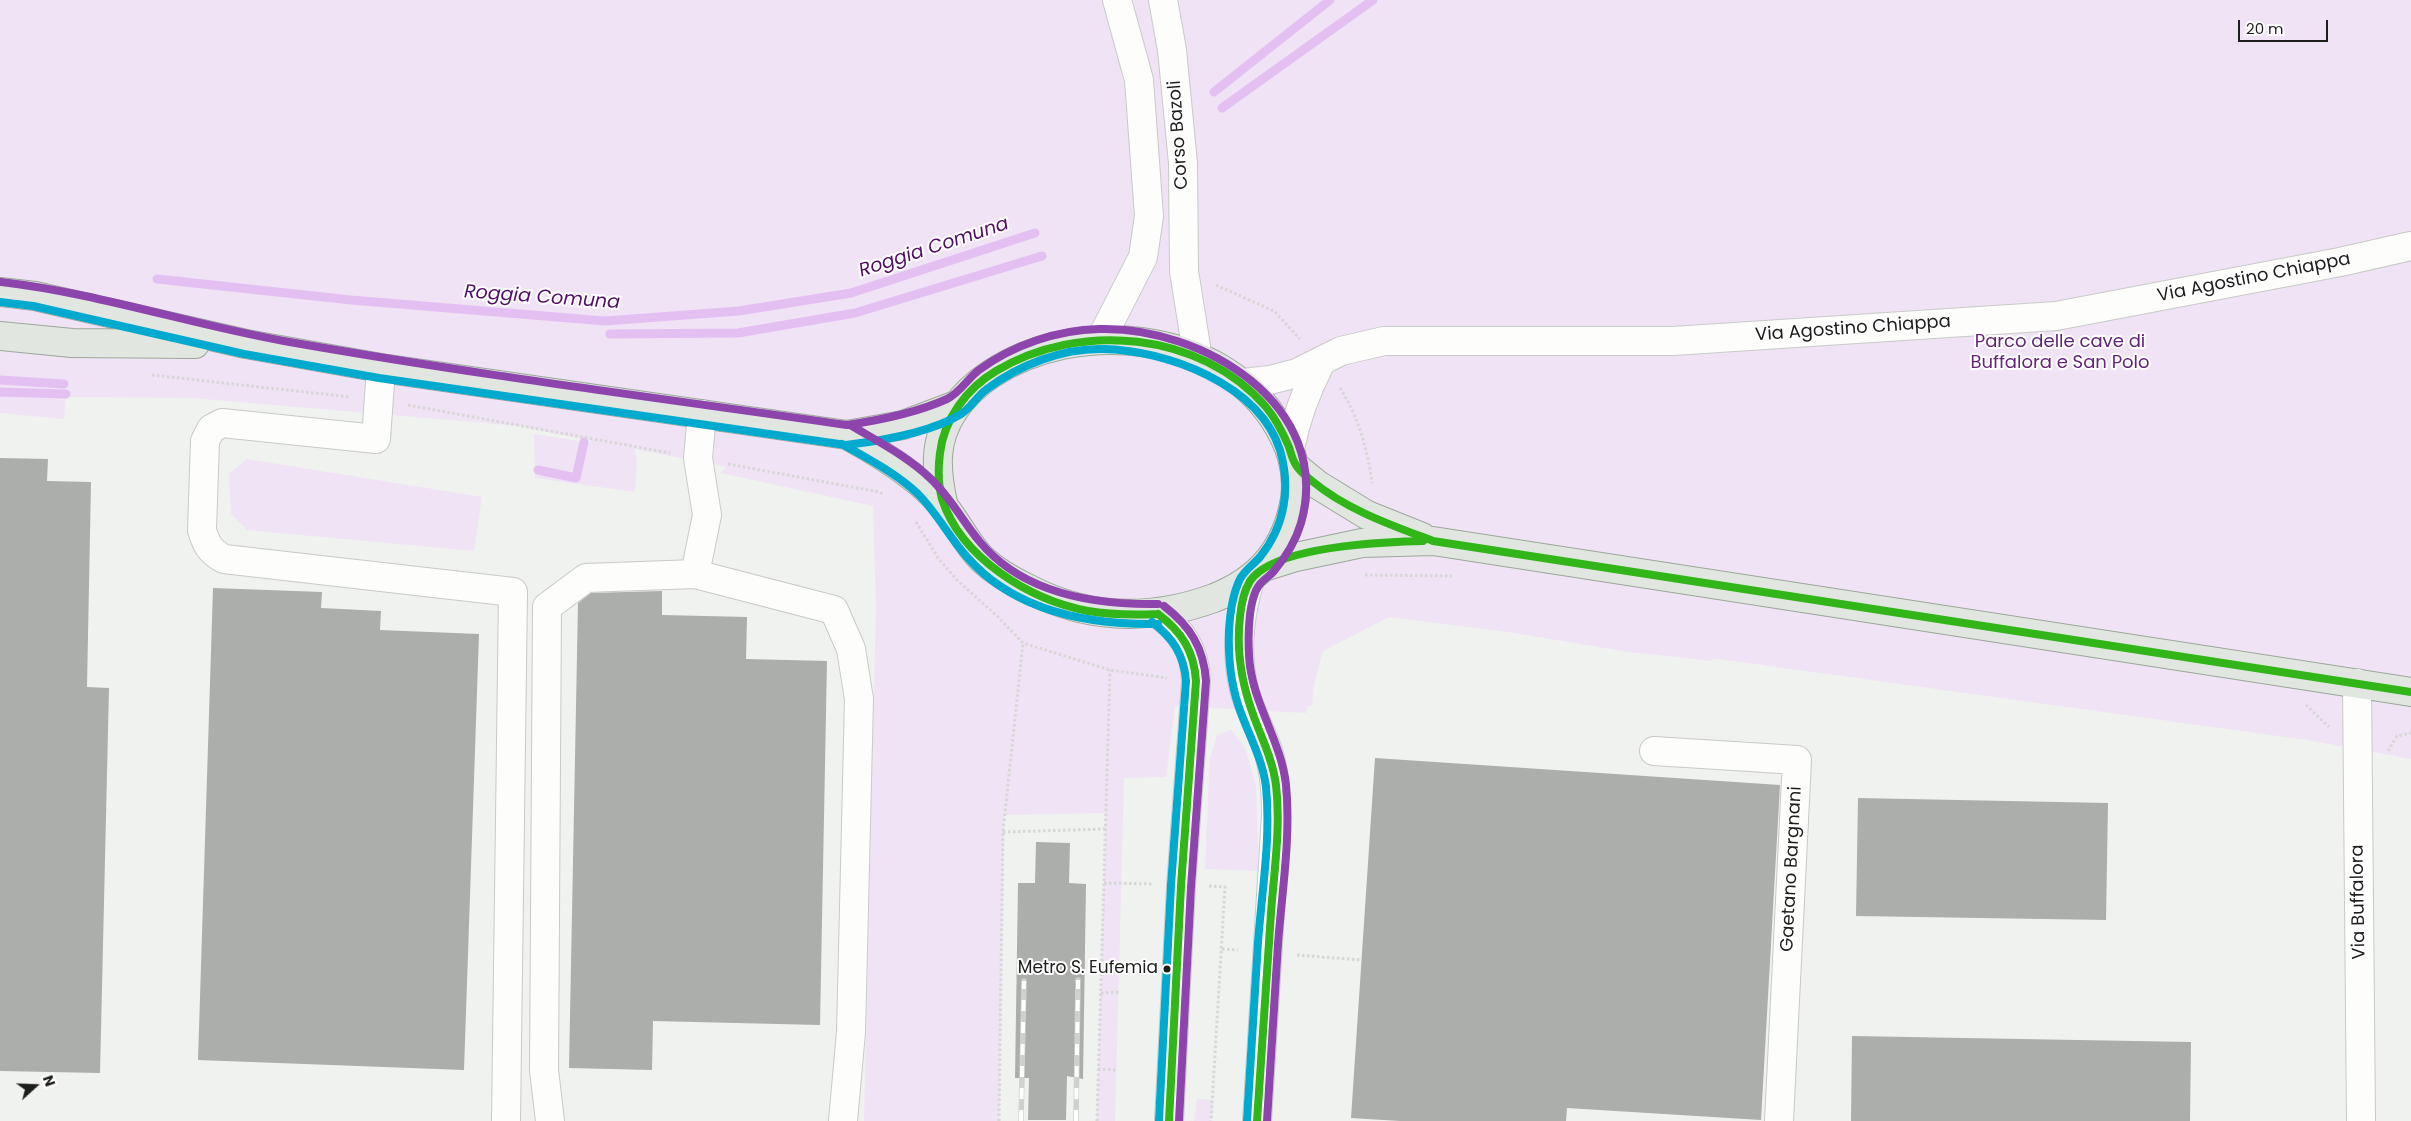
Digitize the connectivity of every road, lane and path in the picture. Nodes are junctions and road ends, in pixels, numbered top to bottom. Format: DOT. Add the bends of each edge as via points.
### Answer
graph roads {
  1 [pos="1117,0"];
  2 [pos="1163,0"];
  3 [pos="2411,246"];
  4 [pos="1184,271"];
  5 [pos="0,292"];
  6 [pos="35,296"];
  7 [pos="0,306"];
  8 [pos="0,336"];
  9 [pos="1101,339"];
  10 [pos="246,344"];
  11 [pos="1198,359"];
  12 [pos="1321,362"];
  13 [pos="381,368"];
  14 [pos="146,375"];
  15 [pos="1243,383"];
  16 [pos="378,400"];
  17 [pos="956,405"];
  18 [pos="702,414"];
  19 [pos="846,435"];
  20 [pos="698,458"];
  21 [pos="1293,458"];
  22 [pos="1372,485"];
  23 [pos="885,495"];
  24 [pos="944,506"];
  25 [pos="912,516"];
  26 [pos="1433,541"];
  27 [pos="695,574"];
  28 [pos="1257,574"];
  29 [pos="1158,614"];
  30 [pos="1023,643"];
  31 [pos="1110,670"];
  32 [pos="1168,678"];
  33 [pos="2357,683"];
  34 [pos="2411,692"];
  35 [pos="1654,751"];
  36 [pos="1106,830"];
  37 [pos="1003,832"];
  38 [pos="1101,992"];
  39 [pos="1119,992"];
  40 [pos="1098,1069"];
  41 [pos="1117,1070"];
  42 [pos="506,1121"];
  43 [pos="550,1121"];
  44 [pos="843,1121"];
  45 [pos="998,1121"];
  46 [pos="1097,1121"];
  47 [pos="1168,1121"];
  48 [pos="1258,1121"];
  49 [pos="1779,1121"];
  50 [pos="2362,1121"];
  1 -- 9 [label="street, Corso Bazoli" via="1139,80 1149,216 1143,257"];
  2 -- 4 [label="street, Corso Bazoli" via="1172,50 1183,163"];
  3 -- 12 [label="street, Via Agostino Chiappa" via="2056,316 1673,341 1384,340 1341,351"];
  4 -- 11 [label="street, Corso Bazoli"];
  4 -- 12 [label="path" via="1274,311"];
  5 -- 6 [label="main road"];
  6 -- 7 [label="main road"];
  6 -- 10 [label="main road"];
  8 -- 10 [label="main road" via="72,343"];
  9 -- 11 [label="main road" via="1135,340"];
  9 -- 17 [label="main road" via="1066,343 1032,353 976,384"];
  10 -- 13 [label="main road"];
  11 -- 15 [label="main road"];
  12 -- 15 [label="street, Via Agostino Chiappa" via="1296,373"];
  12 -- 21 [label="street" via="1296,419"];
  12 -- 22 [label="path" via="1357,419"];
  13 -- 16 [label="street"];
  13 -- 18 [label="main road"];
  14 -- 16 [label="path"];
  15 -- 21 [label="main road" via="1265,406"];
  16 -- 20 [label="path"];
  16 -- 42 [label="street" via="376,439 222,423 210,429 205,441 202,530 205,543 224,559 513,592"];
  17 -- 19 [label="main road" via="903,425"];
  17 -- 24 [label="main road" via="944,429 938,454 938,481"];
  18 -- 19 [label="main road"];
  18 -- 20 [label="street"];
  19 -- 24 [label="main road" via="899,466"];
  20 -- 23 [label="path"];
  20 -- 27 [label="street" via="707,515"];
  21 -- 26 [label="main road" via="1334,496 1367,515"];
  21 -- 28 [label="main road" via="1296,492 1292,520 1280,545"];
  24 -- 29 [label="main road" via="982,559 1007,578 1036,593 1095,613 1126,616"];
  25 -- 30 [label="path" via="956,580"];
  26 -- 28 [label="main road" via="1362,544 1312,553"];
  26 -- 33 [label="main road"];
  27 -- 43 [label="street" via="586,578 547,607 544,1070"];
  27 -- 44 [label="street" via="834,610 851,649 860,699 852,1032"];
  28 -- 29 [label="main road" via="1225,594"];
  28 -- 48 [label="street" via="1240,624 1240,669 1250,709 1270,756 1276,785"];
  29 -- 47 [label="street" via="1171,623 1191,649 1196,681"];
  30 -- 31 [label="path"];
  30 -- 37 [label="path"];
  31 -- 32 [label="path"];
  31 -- 36 [label="path"];
  33 -- 34 [label="main road"];
  33 -- 50 [label="street, Via Buffalora"];
  35 -- 49 [label="street, Gaetano Bargnani" via="1798,760"];
  36 -- 37 [label="path"];
  36 -- 38 [label="path"];
  37 -- 45 [label="path"];
  38 -- 39 [label="path"];
  38 -- 40 [label="path"];
  40 -- 41 [label="path"];
  40 -- 46 [label="path"];
}
